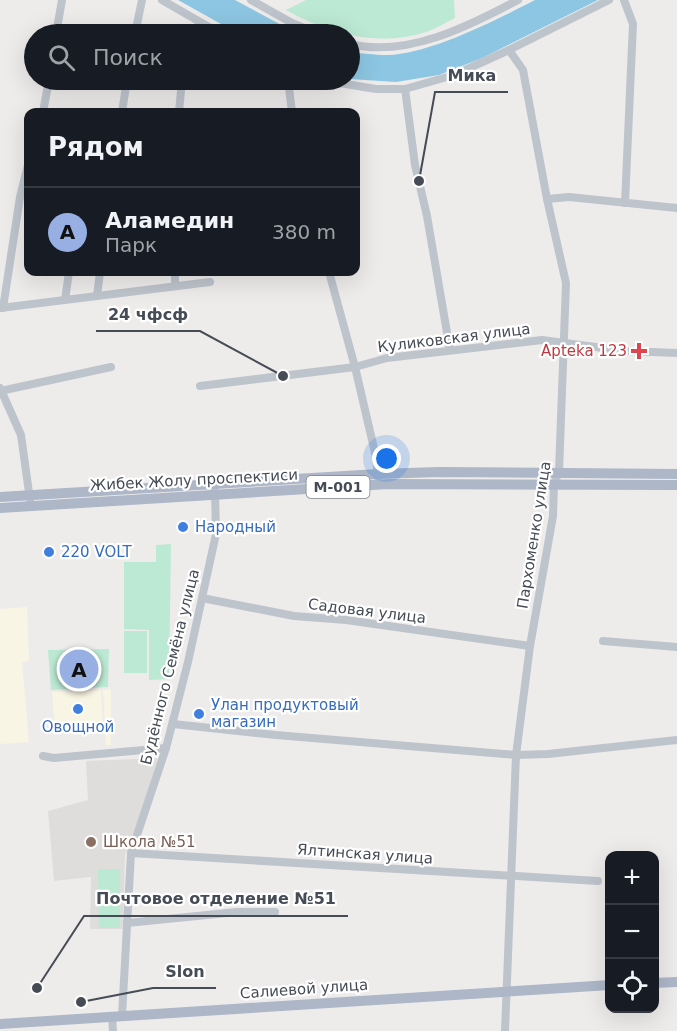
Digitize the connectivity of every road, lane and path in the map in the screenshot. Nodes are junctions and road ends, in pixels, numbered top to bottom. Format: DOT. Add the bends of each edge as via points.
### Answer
graph roads {
  1 [pos="62,0"];
  2 [pos="141,0"];
  3 [pos="162,0"];
  4 [pos="251,0"];
  5 [pos="518,0"];
  6 [pos="609,0"];
  7 [pos="624,0"];
  8 [pos="199,23"];
  9 [pos="58,24"];
  10 [pos="137,24"];
  11 [pos="294,24"];
  12 [pos="360,45"];
  13 [pos="509,50"];
  14 [pos="360,86"];
  15 [pos="405,89"];
  16 [pos="47,90"];
  17 [pos="125,90"];
  18 [pos="181,90"];
  19 [pos="289,90"];
  20 [pos="44,108"];
  21 [pos="123,108"];
  22 [pos="179,108"];
  23 [pos="292,108"];
  24 [pos="24,181"];
  25 [pos="547,199"];
  26 [pos="625,203"];
  27 [pos="677,208"];
  28 [pos="68,276"];
  29 [pos="100,276"];
  30 [pos="175,276"];
  31 [pos="330,276"];
  32 [pos="210,282"];
  33 [pos="175,285"];
  34 [pos="97,296"];
  35 [pos="65,300"];
  36 [pos="1,308"];
  37 [pos="564,342"];
  38 [pos="450,350"];
  39 [pos="677,353"];
  40 [pos="111,367"];
  41 [pos="355,367"];
  42 [pos="200,386"];
  43 [pos="0,390"];
  44 [pos="559,472"];
  45 [pos="677,474"];
  46 [pos="378,479"];
  47 [pos="554,484"];
  48 [pos="677,485"];
  49 [pos="214,489"];
  50 [pos="0,497"];
  51 [pos="30,500"];
  52 [pos="0,508"];
  53 [pos="202,598"];
  54 [pos="603,641"];
  55 [pos="530,646"];
  56 [pos="677,646"];
  57 [pos="173,724"];
  58 [pos="677,740"];
  59 [pos="166,748"];
  60 [pos="516,755"];
  61 [pos="43,756"];
  62 [pos="131,853"];
  63 [pos="510,876"];
  64 [pos="598,881"];
  65 [pos="275,912"];
  66 [pos="127,923"];
  67 [pos="677,982"];
  68 [pos="659,983"];
  69 [pos="605,985"];
  70 [pos="505,991"];
  71 [pos="117,1016"];
  72 [pos="0,1024"];
  73 [pos="53,1026"];
  74 [pos="113,1031"];
  75 [pos="505,1031"];
  1 -- 9 [label="street"];
  2 -- 10 [label="street"];
  3 -- 8 [label="street"];
  4 -- 11 [label="street"];
  5 -- 12 [label="street" via="416,45"];
  6 -- 13 [label="street"];
  7 -- 26 [label="street" via="633,24"];
  13 -- 15 [label="street" via="454,75"];
  13 -- 25 [label="street, Пархоменко улица" via="523,70"];
  14 -- 15 [label="street"];
  15 -- 38 [label="street" via="415,165 428,216"];
  16 -- 20 [label="street"];
  17 -- 21 [label="street"];
  18 -- 22 [label="street"];
  19 -- 23 [label="street"];
  24 -- 36 [label="street"];
  25 -- 26 [label="street" via="569,197"];
  25 -- 37 [label="street, Пархоменко улица" via="566,283"];
  26 -- 27 [label="street"];
  28 -- 35 [label="street"];
  29 -- 34 [label="street"];
  30 -- 33 [label="street"];
  31 -- 41 [label="street"];
  32 -- 33 [label="street"];
  33 -- 34 [label="street"];
  34 -- 35 [label="street"];
  35 -- 36 [label="street"];
  37 -- 38 [label="street, Куликовская улица" via="542,340"];
  37 -- 39 [label="street, Куликовская улица"];
  37 -- 44 [label="street, Пархоменко улица"];
  38 -- 41 [label="street, Куликовская улица" via="387,357"];
  40 -- 43 [label="street"];
  41 -- 42 [label="street, Куликовская улица"];
  41 -- 46 [label="street"];
  43 -- 51 [label="street" via="21,435"];
  44 -- 45 [label="main road, Жибек Жолу проспектиси / М-001"];
  44 -- 46 [label="main road, Жибек Жолу проспектиси / М-001"];
  44 -- 47 [label="street, Пархоменко улица"];
  46 -- 47 [label="main road, Жибек Жолу проспектиси / М-001"];
  46 -- 49 [label="main road, Жибек Жолу проспектиси / М-001"];
  47 -- 48 [label="main road, Жибек Жолу проспектиси / М-001"];
  47 -- 55 [label="street, Пархоменко улица" via="553,516"];
  49 -- 51 [label="main road, Жибек Жолу проспектиси / М-001"];
  49 -- 53 [label="street, Будённого Семёна улица" via="216,534"];
  50 -- 51 [label="main road, Жибек Жолу проспектиси / М-001"];
  51 -- 52 [label="main road, Жибек Жолу проспектиси / М-001"];
  53 -- 55 [label="street, Садовая улица" via="294,616"];
  53 -- 57 [label="street, Будённого Семёна улица"];
  54 -- 56 [label="street"];
  55 -- 60 [label="street, Пархоменко улица"];
  57 -- 59 [label="street, Будённого Семёна улица"];
  57 -- 60 [label="street"];
  58 -- 60 [label="street"];
  59 -- 61 [label="street"];
  59 -- 62 [label="street, Будённого Семёна улица"];
  60 -- 63 [label="street, Пархоменко улица"];
  62 -- 63 [label="street, Ялтинская улица"];
  62 -- 66 [label="street, Будённого Семёна улица"];
  63 -- 64 [label="street, Ялтинская улица"];
  63 -- 70 [label="street, Пархоменко улица"];
  65 -- 66 [label="street"];
  66 -- 71 [label="street, Будённого Семёна улица"];
  67 -- 68 [label="main road"];
  69 -- 70 [label="main road, Салиевой улица"];
  70 -- 71 [label="main road, Салиевой улица"];
  70 -- 75 [label="street, Пархоменко улица"];
  71 -- 73 [label="main road, Салиевой улица"];
  71 -- 74 [label="street, Будённого Семёна улица"];
  72 -- 73 [label="main road, Салиевой улица"];
}
